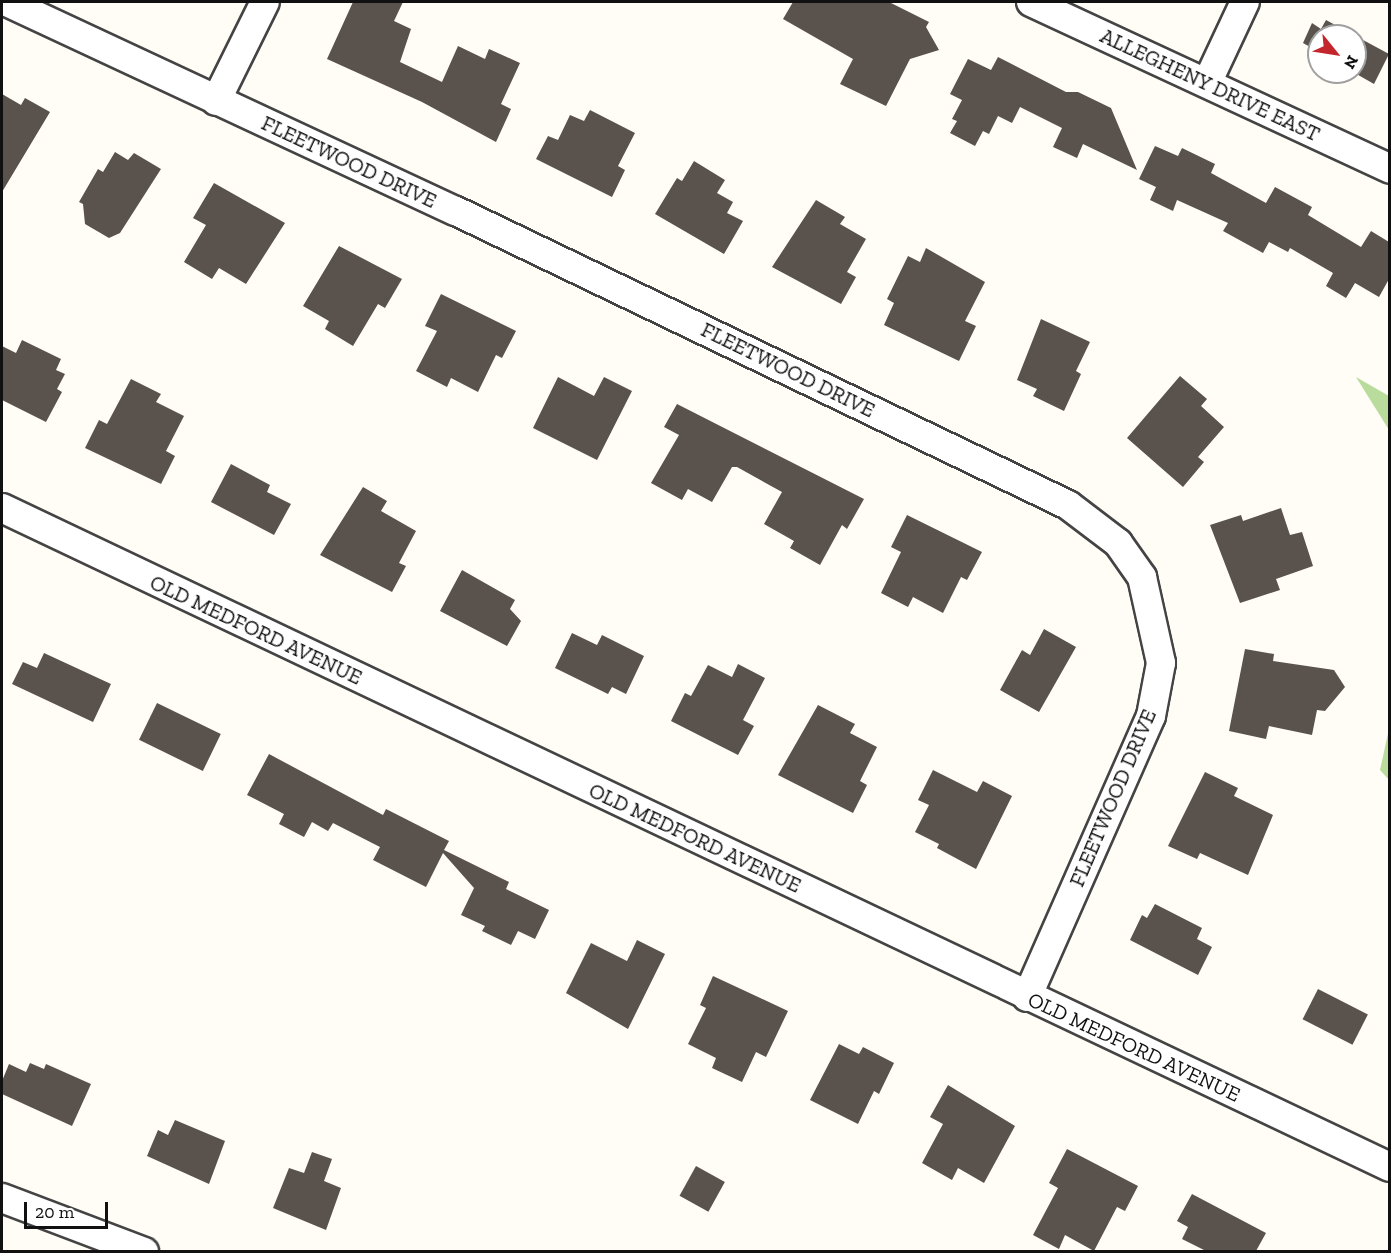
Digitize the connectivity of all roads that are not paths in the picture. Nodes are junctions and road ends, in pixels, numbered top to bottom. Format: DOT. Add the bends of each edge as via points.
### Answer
graph roads {
  1 [pos="7,2"];
  2 [pos="265,2"];
  3 [pos="1031,2"];
  4 [pos="1245,2"];
  5 [pos="1207,83"];
  6 [pos="216,101"];
  7 [pos="1389,169"];
  8 [pos="2,508"];
  9 [pos="1027,997"];
  10 [pos="1389,1167"];
  11 [pos="2,1198"];
  12 [pos="108,1246"];
  13 [pos="144,1251"];
  1 -- 6 [label="street, FLEETWOOD DRIVE"];
  2 -- 6 [label="street"];
  3 -- 5 [label="street, ALLEGHENY DRIVE EAST"];
  4 -- 5 [label="street"];
  5 -- 7 [label="street, ALLEGHENY DRIVE EAST"];
  6 -- 9 [label="street, FLEETWOOD DRIVE" via="456,211 1068,505 1118,543 1142,577 1161,663 1151,716"];
  8 -- 9 [label="street, OLD MEDFORD AVENUE"];
  9 -- 10 [label="street, OLD MEDFORD AVENUE"];
  11 -- 12 [label="street"];
  12 -- 13 [label="street"];
}
